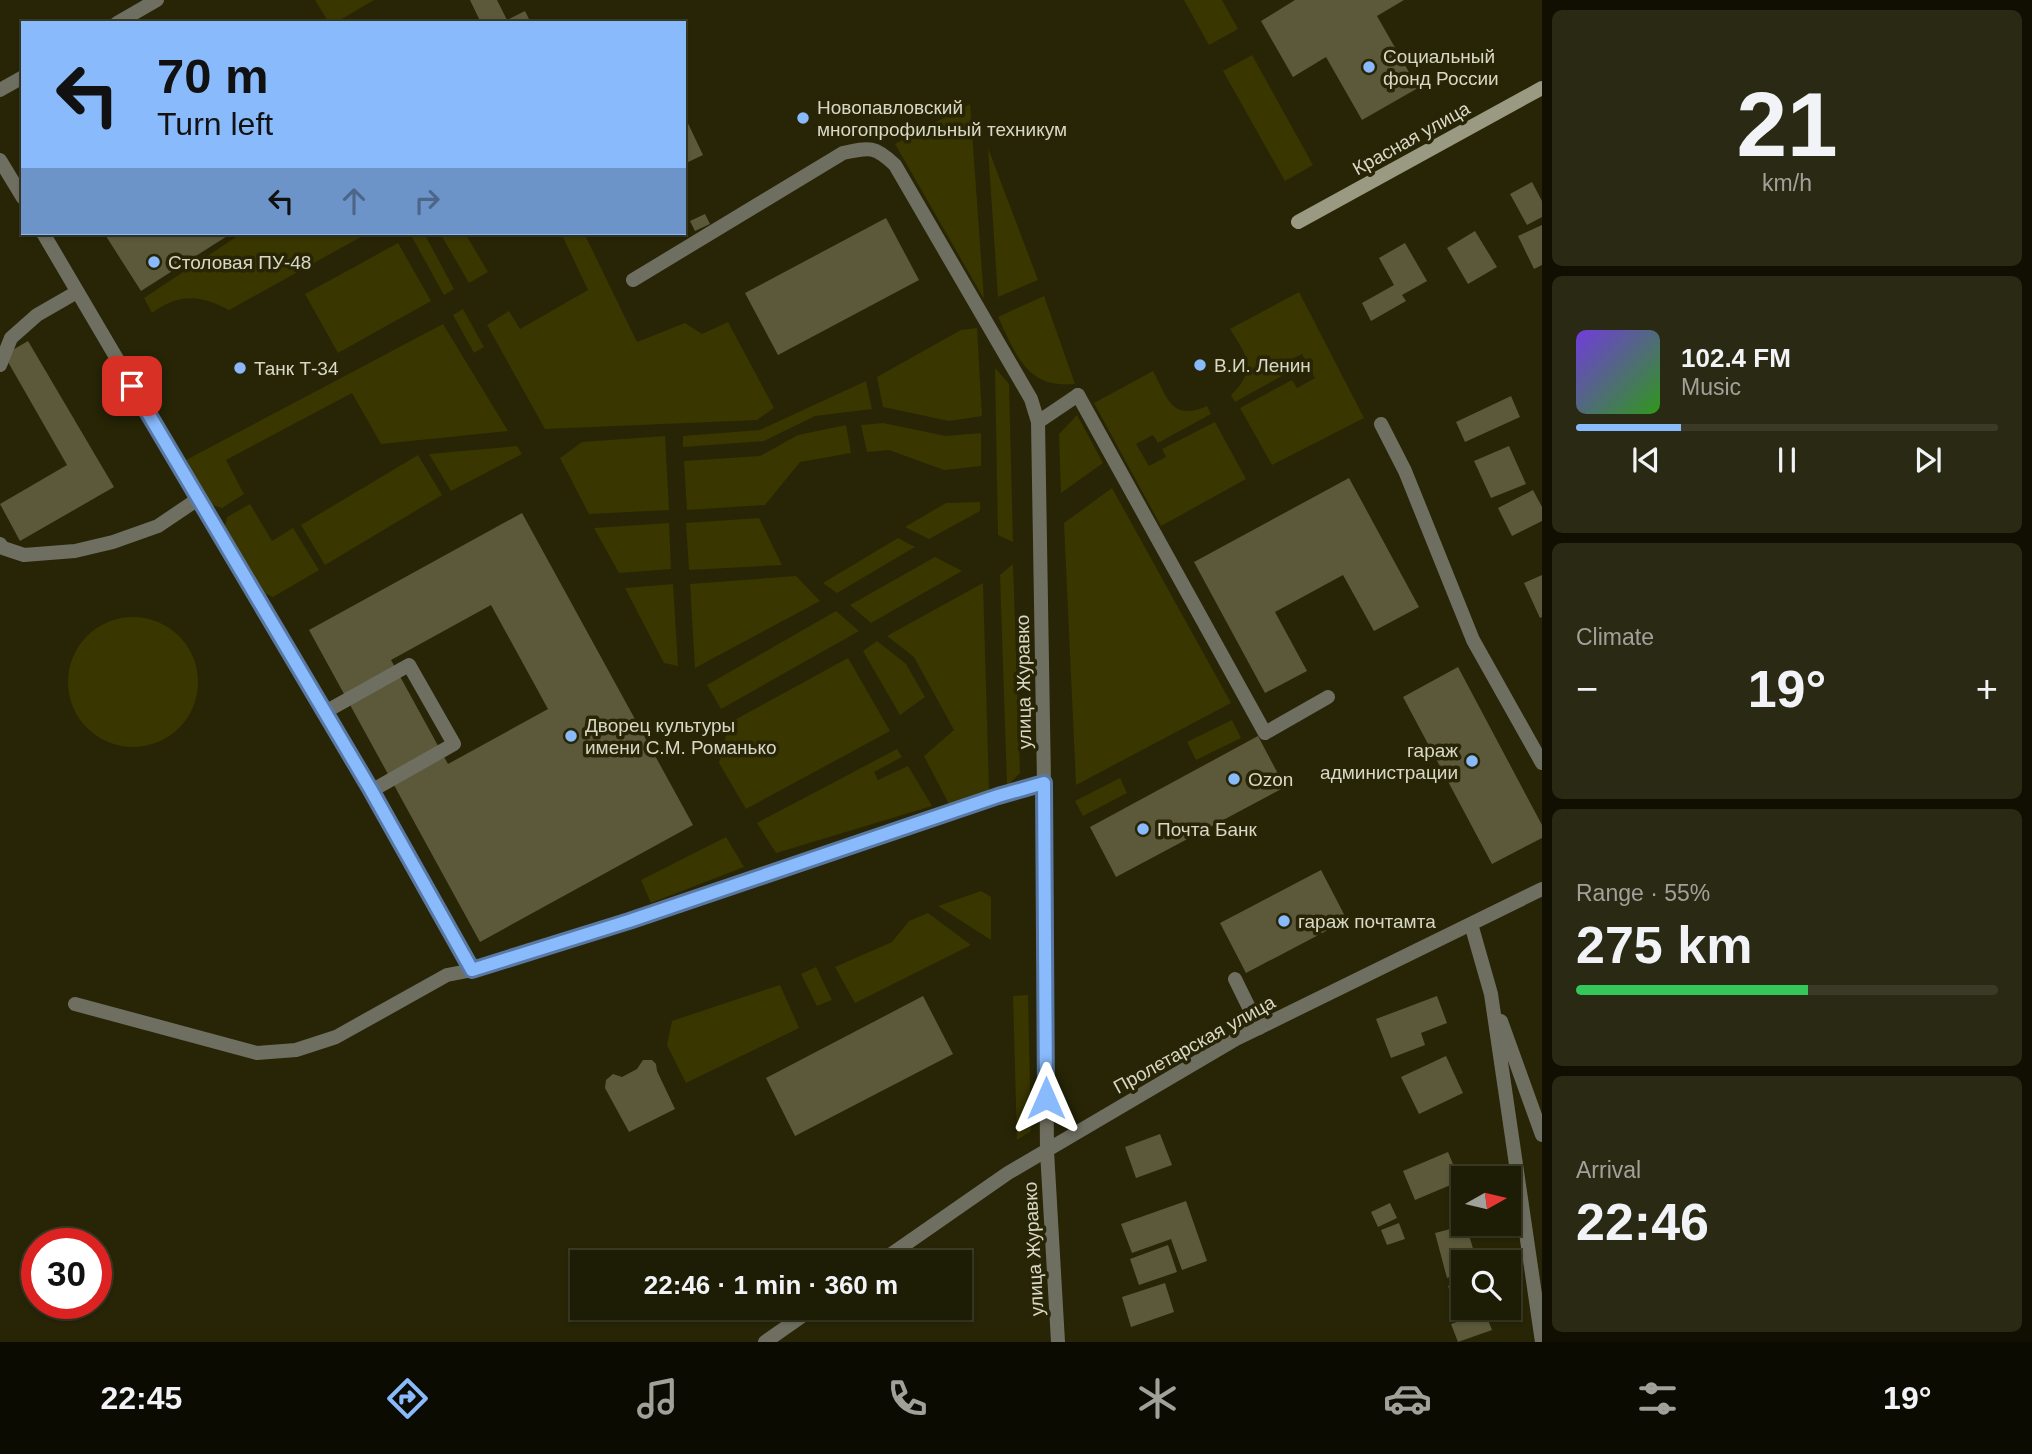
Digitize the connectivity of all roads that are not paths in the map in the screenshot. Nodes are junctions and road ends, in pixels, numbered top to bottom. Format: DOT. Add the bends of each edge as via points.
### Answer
graph roads {
  1 [pos="157,0"];
  2 [pos="120,21"];
  3 [pos="21,78"];
  4 [pos="1542,88"];
  5 [pos="0,90"];
  6 [pos="0,160"];
  7 [pos="21,195"];
  8 [pos="1298,222"];
  9 [pos="44,235"];
  10 [pos="633,280"];
  11 [pos="77,292"];
  12 [pos="0,365"];
  13 [pos="1038,422"];
  14 [pos="1381,424"];
  15 [pos="198,499"];
  16 [pos="0,544"];
  17 [pos="1328,697"];
  18 [pos="325,712"];
  19 [pos="1542,763"];
  20 [pos="1044,783"];
  21 [pos="371,790"];
  22 [pos="1542,889"];
  23 [pos="1471,924"];
  24 [pos="472,970"];
  25 [pos="1235,979"];
  26 [pos="1491,994"];
  27 [pos="75,1004"];
  28 [pos="1259,1028"];
  29 [pos="1542,1135"];
  30 [pos="1047,1151"];
  31 [pos="897,1250"];
  32 [pos="796,1320"];
  33 [pos="765,1342"];
  34 [pos="1058,1342"];
  35 [pos="1542,1342"];
  1 -- 2 [label="street"];
  3 -- 5 [label="street"];
  4 -- 8 [label="street, Красная улица"];
  6 -- 7 [label="street"];
  9 -- 11 [label="street"];
  10 -- 13 [label="street, улица Журавко" via="844,153 880,151 894,166 1031,399"];
  11 -- 12 [label="street" via="37,315 11,338"];
  11 -- 15 [label="street"];
  13 -- 17 [label="street" via="1078,395 1265,733"];
  13 -- 20 [label="street, улица Журавко"];
  14 -- 19 [label="street" via="1405,471 1473,640"];
  15 -- 16 [label="street" via="159,526 75,551 24,555"];
  15 -- 18 [label="street"];
  18 -- 21 [label="street"];
  18 -- 21 [label="street" via="409,665 454,744"];
  20 -- 24 [label="street"];
  20 -- 30 [label="street, улица Журавко"];
  21 -- 24 [label="street"];
  22 -- 23 [label="street, Пролетарская улица"];
  23 -- 26 [label="street"];
  23 -- 28 [label="street, Пролетарская улица"];
  24 -- 27 [label="street" via="447,975 336,1037 296,1050 257,1053"];
  25 -- 28 [label="street"];
  26 -- 29 [label="street"];
  26 -- 35 [label="street"];
  28 -- 30 [label="street, Пролетарская улица"];
  30 -- 31 [label="street, Пролетарская улица"];
  30 -- 34 [label="street, улица Журавко"];
  32 -- 33 [label="street"];
}
